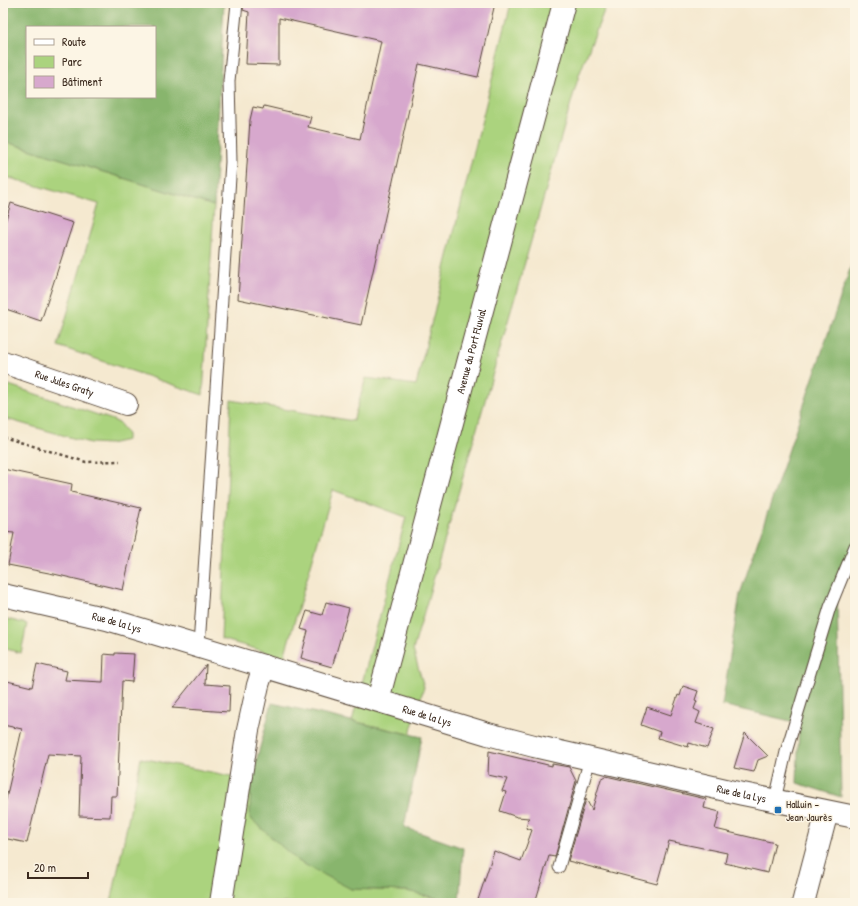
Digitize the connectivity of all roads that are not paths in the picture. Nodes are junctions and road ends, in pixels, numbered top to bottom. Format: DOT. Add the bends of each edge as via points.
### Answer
graph roads {
  1 [pos="236,3"];
  2 [pos="564,3"];
  3 [pos="3,362"];
  4 [pos="126,404"];
  5 [pos="855,546"];
  6 [pos="3,595"];
  7 [pos="199,646"];
  8 [pos="264,666"];
  9 [pos="378,700"];
  10 [pos="590,759"];
  11 [pos="775,800"];
  12 [pos="827,812"];
  13 [pos="855,817"];
  14 [pos="559,866"];
  15 [pos="221,903"];
  16 [pos="803,903"];
  1 -- 7 [label="lane" via="230,81 231,162"];
  2 -- 9 [label="street, Avenue du Port Fluvial"];
  3 -- 4 [label="street, Rue Jules Graty"];
  5 -- 11 [label="lane" via="830,607 786,752"];
  6 -- 7 [label="street, Rue de la Lys" via="107,619"];
  7 -- 8 [label="street, Rue de la Lys"];
  8 -- 9 [label="street, Rue de la Lys"];
  8 -- 15 [label="street" via="248,730"];
  9 -- 10 [label="street, Rue de la Lys" via="488,734"];
  10 -- 11 [label="street, Rue de la Lys"];
  10 -- 14 [label="lane"];
  11 -- 12 [label="street, Rue de la Lys"];
  12 -- 13 [label="street, Rue de la Lys"];
  12 -- 16 [label="street"];
}
